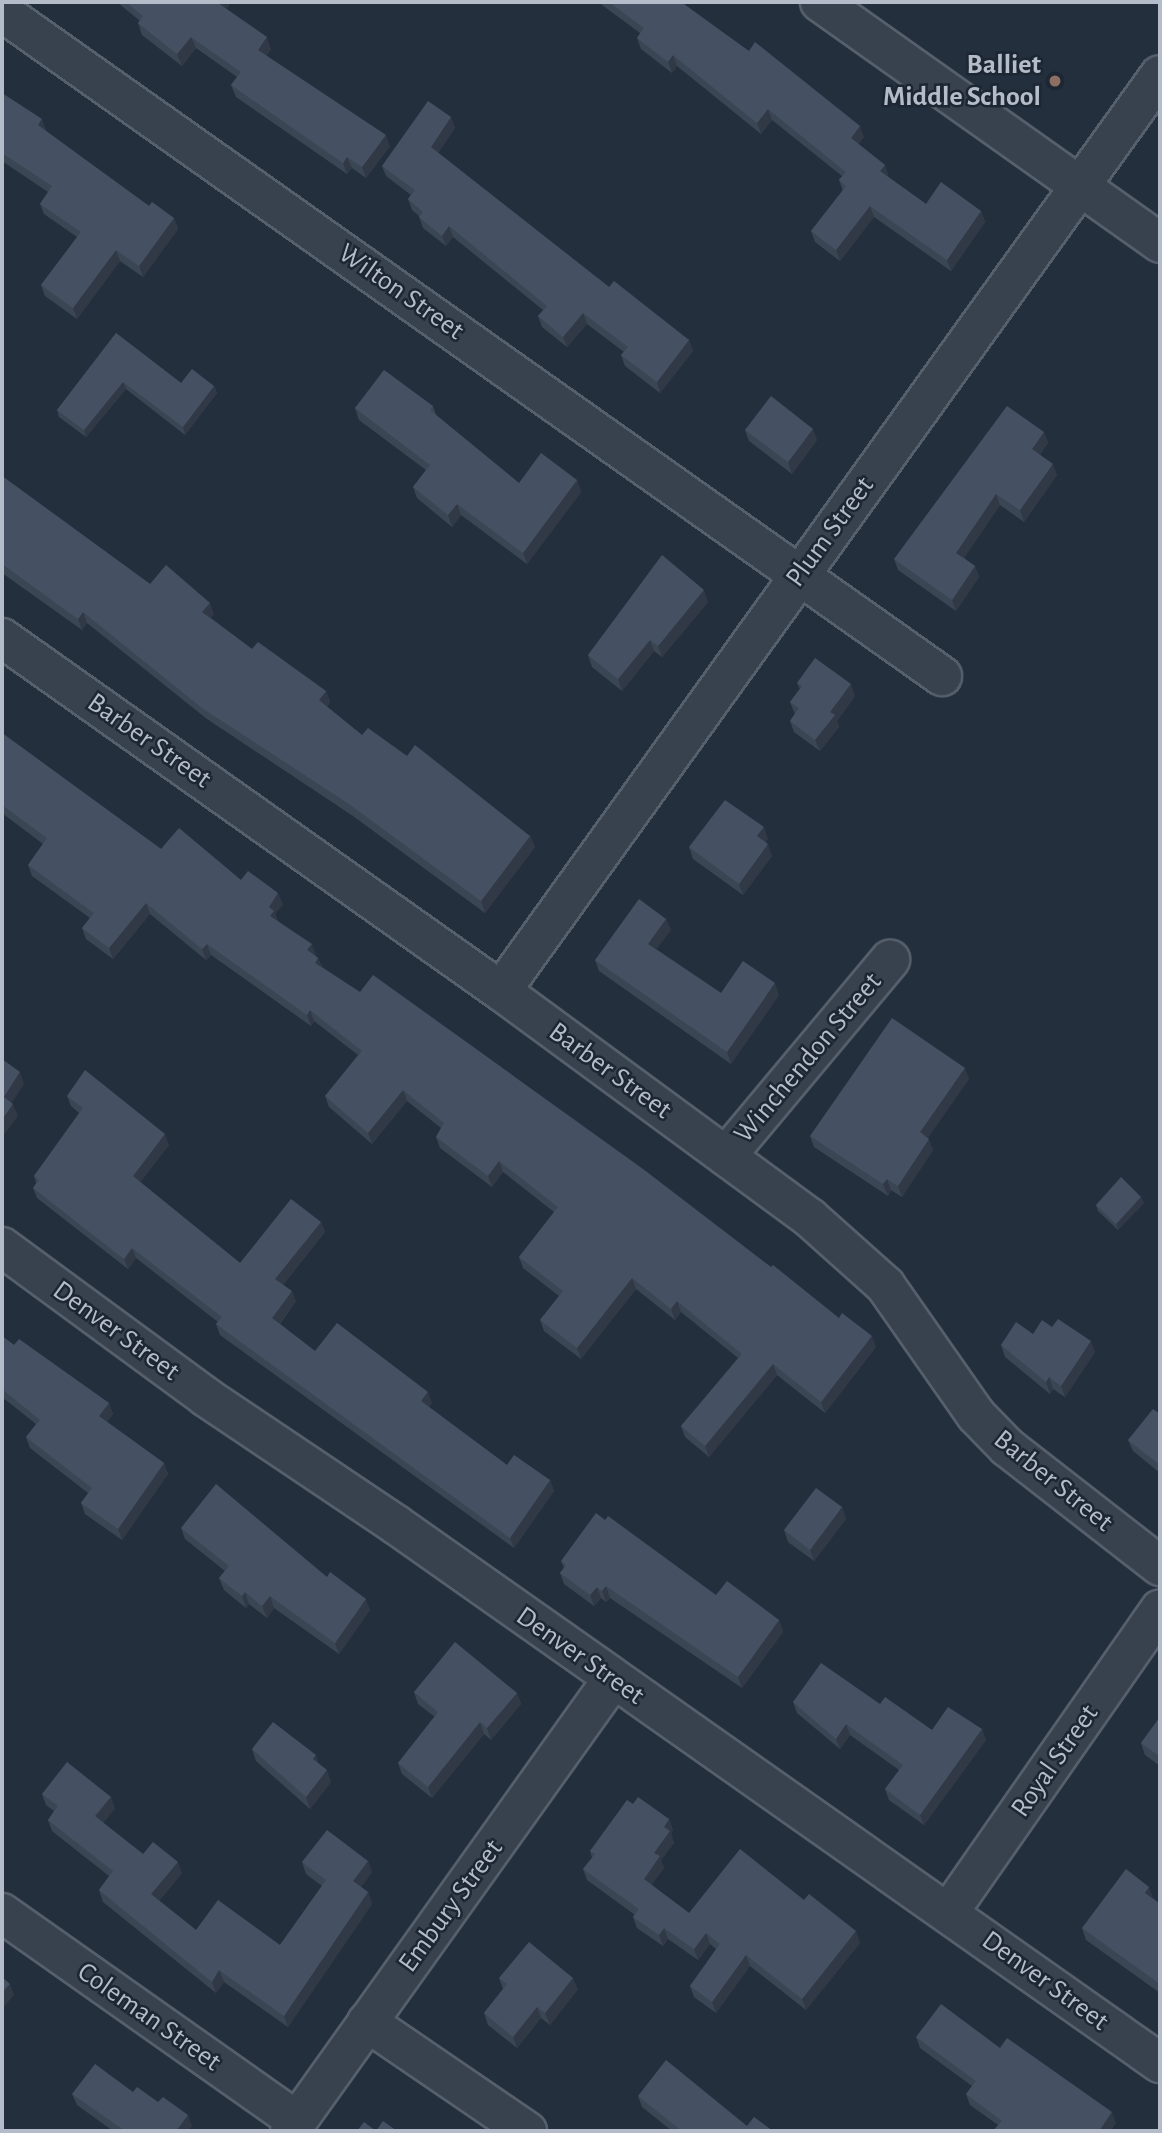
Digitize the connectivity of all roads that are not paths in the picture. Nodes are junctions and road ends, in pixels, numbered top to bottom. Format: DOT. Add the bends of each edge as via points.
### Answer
graph roads {
  1 [pos="828,4"];
  2 [pos="2,12"];
  3 [pos="1160,75"];
  4 [pos="1079,186"];
  5 [pos="1160,243"];
  6 [pos="799,574"];
  7 [pos="2,638"];
  8 [pos="942,676"];
  9 [pos="890,960"];
  10 [pos="501,991"];
  11 [pos="726,1156"];
  12 [pos="2,1247"];
  13 [pos="1160,1566"];
  14 [pos="1160,1609"];
  15 [pos="612,1681"];
  16 [pos="949,1912"];
  17 [pos="2,1913"];
  18 [pos="367,2022"];
  19 [pos="1160,2063"];
  20 [pos="293,2126"];
  21 [pos="527,2131"];
  1 -- 4 [label="street"];
  2 -- 6 [label="street, Wilton Street"];
  3 -- 4 [label="street, Plum Street"];
  4 -- 5 [label="street"];
  4 -- 6 [label="street, Plum Street"];
  6 -- 8 [label="street, Wilton Street"];
  6 -- 10 [label="street, Plum Street"];
  7 -- 10 [label="street, Barber Street"];
  9 -- 11 [label="street, Winchendon Street"];
  10 -- 11 [label="street, Barber Street"];
  11 -- 13 [label="street, Barber Street" via="810,1218 885,1285 976,1415 1027,1467"];
  12 -- 15 [label="street, Denver Street" via="206,1397 395,1524"];
  14 -- 16 [label="street, Royal Street"];
  15 -- 16 [label="street, Denver Street"];
  15 -- 18 [label="street, Embury Street"];
  16 -- 19 [label="street, Denver Street"];
  17 -- 20 [label="street, Coleman Street"];
  18 -- 20 [label="street, Embury Street"];
  18 -- 21 [label="street"];
}
